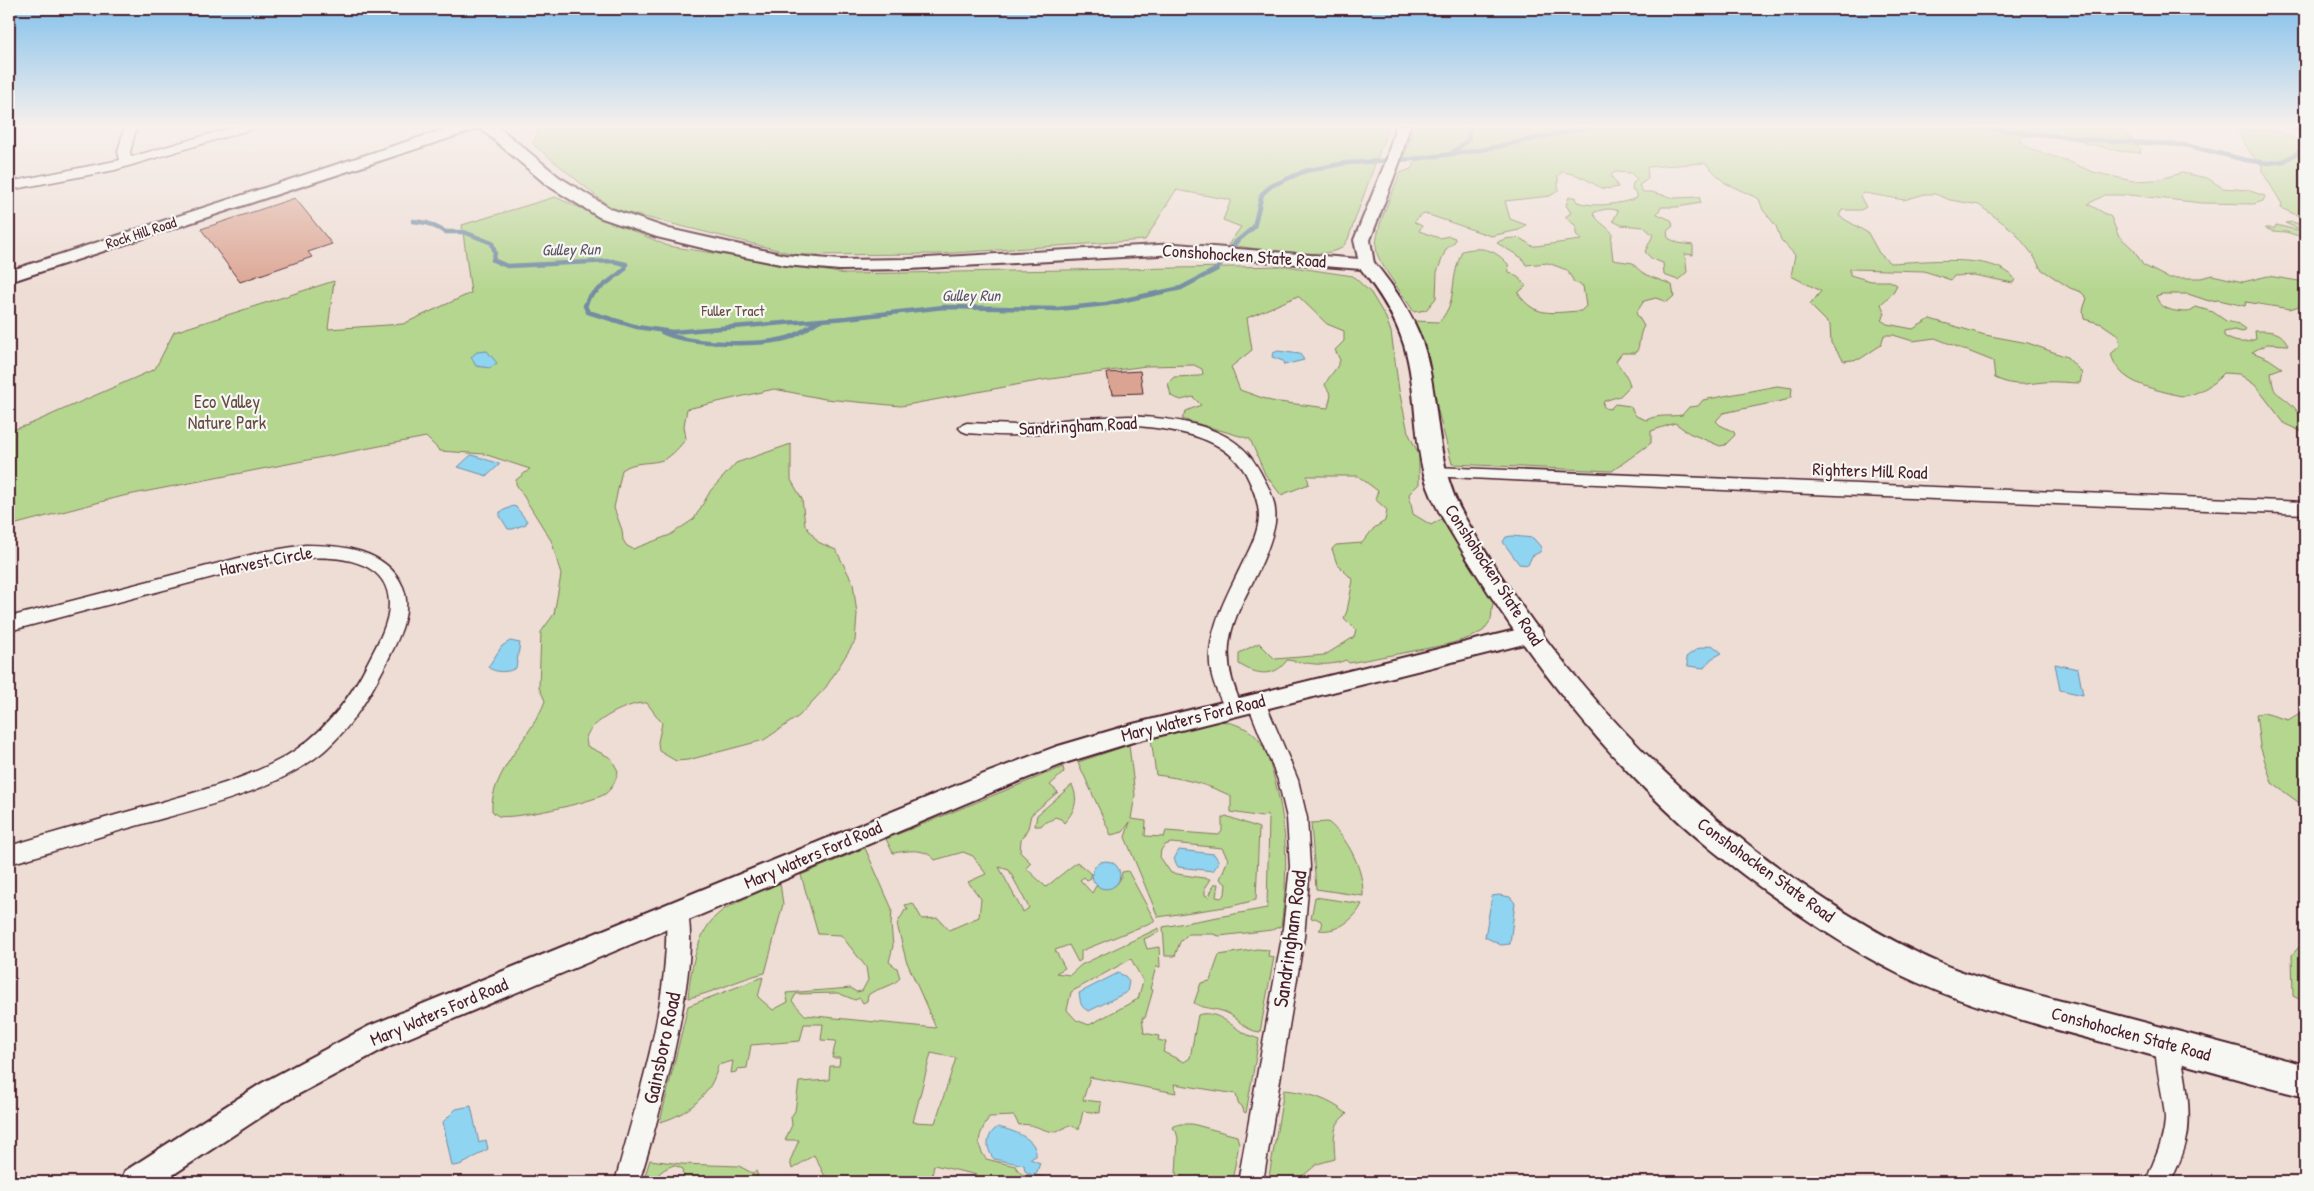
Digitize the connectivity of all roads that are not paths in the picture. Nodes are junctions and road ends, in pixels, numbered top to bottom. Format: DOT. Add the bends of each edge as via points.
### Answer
graph roads {
  1 [pos="40,181"];
  2 [pos="304,181"];
  3 [pos="552,181"];
  4 [pos="1386,181"];
  5 [pos="9,186"];
  6 [pos="1366,264"];
  7 [pos="9,277"];
  8 [pos="968,428"];
  9 [pos="1434,472"];
  10 [pos="2305,508"];
  11 [pos="9,624"];
  12 [pos="1532,634"];
  13 [pos="1245,704"];
  14 [pos="9,854"];
  15 [pos="677,912"];
  16 [pos="2166,1044"];
  17 [pos="2305,1080"];
  18 [pos="136,1182"];
  19 [pos="627,1182"];
  20 [pos="1250,1182"];
  21 [pos="2158,1182"];
  1 -- 5 [label="street"];
  2 -- 7 [label="main road, Rock Hill Road"];
  3 -- 6 [label="main road, Conshohocken State Road" via="605,213 663,233 771,258 821,264 982,262 1156,250 1230,252"];
  4 -- 6 [label="street" via="1362,240"];
  6 -- 9 [label="main road, Conshohocken State Road" via="1388,290 1416,354"];
  8 -- 13 [label="street, Sandringham Road" via="1015,430 1093,422 1146,422 1195,431 1233,447 1255,475 1266,502 1267,521 1222,635 1219,670"];
  9 -- 10 [label="street, Righters Mill Road"];
  9 -- 12 [label="main road, Conshohocken State Road" via="1456,521"];
  11 -- 14 [label="street, Harvest Circle" via="300,551 348,554 374,563 390,580 398,597 392,628 357,704 335,730 302,757 284,768 238,786"];
  12 -- 13 [label="street, Mary Waters Ford Road"];
  12 -- 16 [label="main road, Conshohocken State Road" via="1578,696 1661,788 1732,849 1816,910 1899,958 1942,978 2032,1008"];
  13 -- 15 [label="street, Mary Waters Ford Road" via="1056,757"];
  13 -- 20 [label="street, Sandringham Road" via="1288,780 1297,818 1300,867 1293,937"];
  15 -- 18 [label="street, Mary Waters Ford Road" via="420,1018 349,1051 234,1116"];
  15 -- 19 [label="street, Gainsboro Road" via="679,951 672,1005 651,1101"];
  16 -- 17 [label="main road, Conshohocken State Road"];
  16 -- 21 [label="street" via="2176,1107 2176,1131"];
}
